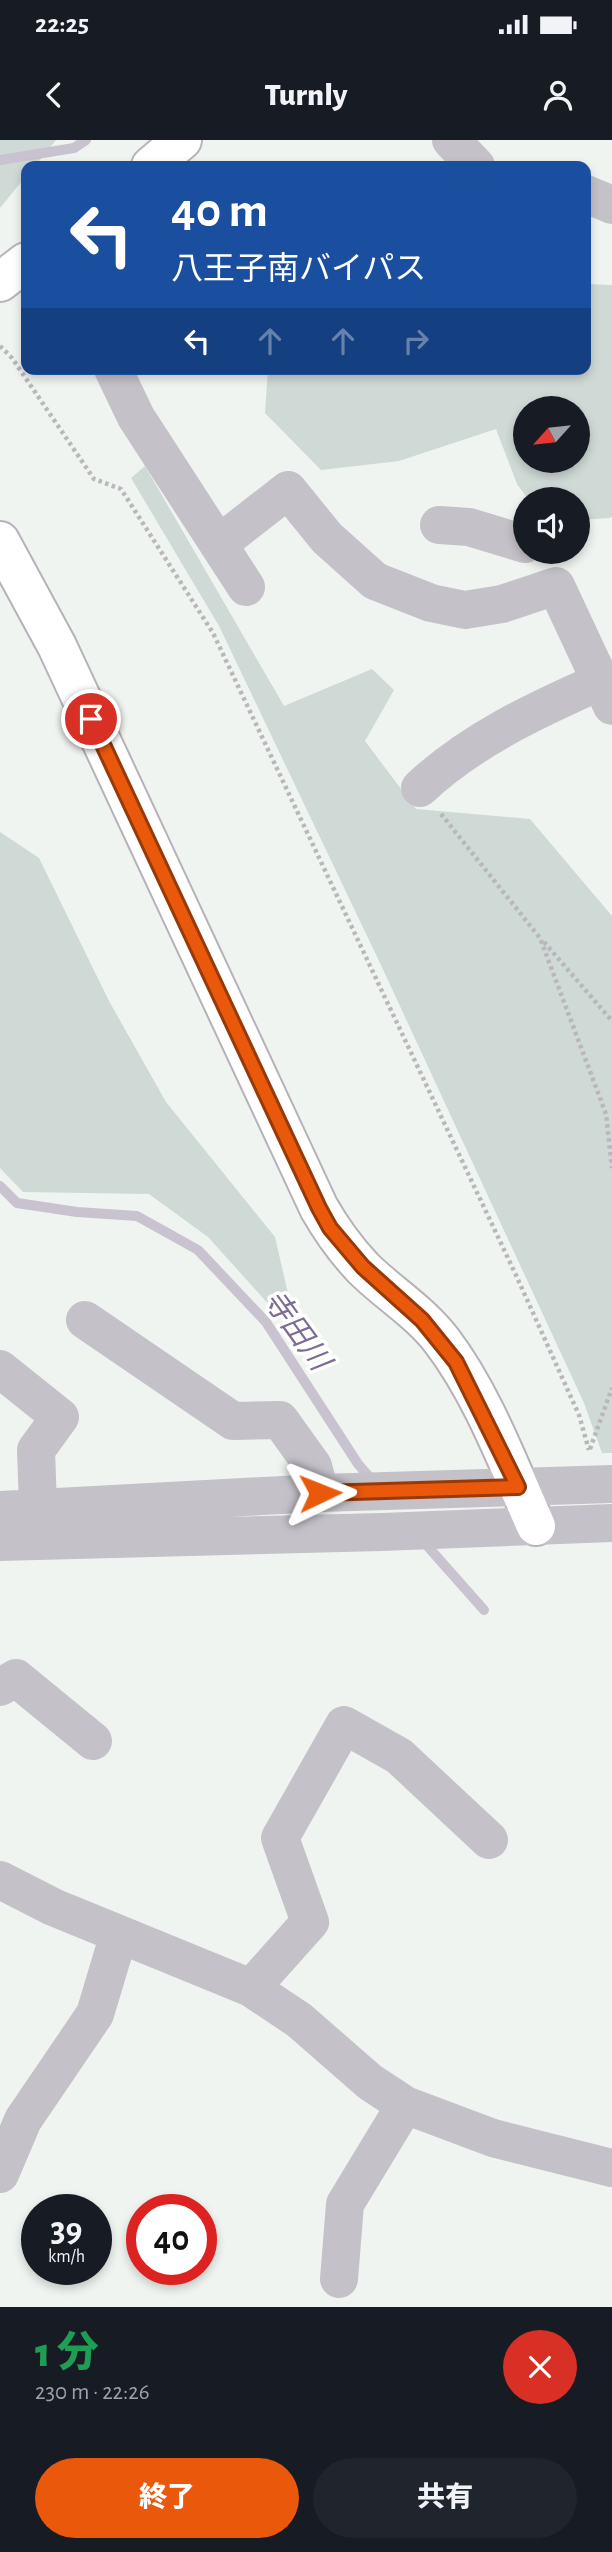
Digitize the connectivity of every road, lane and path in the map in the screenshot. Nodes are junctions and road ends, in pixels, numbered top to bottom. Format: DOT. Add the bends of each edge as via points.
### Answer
graph roads {
  1 [pos="182,140"];
  2 [pos="451,140"];
  3 [pos="157,161"];
  4 [pos="470,161"];
  5 [pos="591,196"];
  6 [pos="612,205"];
  7 [pos="21,266"];
  8 [pos="0,282"];
  9 [pos="0,346"];
  10 [pos="21,371"];
  11 [pos="24,375"];
  12 [pos="116,375"];
  13 [pos="439,525"];
  14 [pos="513,540"];
  15 [pos="0,541"];
  16 [pos="220,543"];
  17 [pos="546,564"];
  18 [pos="556,586"];
  19 [pos="246,587"];
  20 [pos="606,694"];
  21 [pos="420,788"];
  22 [pos="540,938"];
  23 [pos="612,1021"];
  24 [pos="612,1168"];
  25 [pos="85,1320"];
  26 [pos="0,1369"];
  27 [pos="612,1388"];
  28 [pos="589,1450"];
  29 [pos="599,1472"];
  30 [pos="518,1487"];
  31 [pos="335,1493"];
  32 [pos="0,1510"];
  33 [pos="612,1523"];
  34 [pos="39,1524"];
  35 [pos="536,1526"];
  36 [pos="0,1542"];
  37 [pos="0,1687"];
  38 [pos="93,1741"];
  39 [pos="489,1840"];
  40 [pos="0,1880"];
  41 [pos="119,1934"];
  42 [pos="251,1988"];
  43 [pos="405,2105"];
  44 [pos="596,2165"];
  45 [pos="0,2174"];
  46 [pos="612,2187"];
  47 [pos="339,2279"];
  1 -- 3 [label="main road"];
  2 -- 4 [label="street"];
  5 -- 6 [label="street"];
  7 -- 8 [label="main road"];
  9 -- 10 [label="path"];
  11 -- 28 [label="path" via="94,479 121,489 213,633 525,1297 579,1415"];
  12 -- 16 [label="street" via="135,417"];
  13 -- 14 [label="street" via="469,527"];
  15 -- 30 [label="main road" via="57,646 319,1208 363,1267 448,1350 471,1386"];
  16 -- 18 [label="street" via="288,489 327,538 374,581 431,603 464,610 502,604"];
  16 -- 19 [label="street"];
  17 -- 18 [label="street"];
  18 -- 20 [label="street"];
  20 -- 21 [label="street" via="534,711 440,769"];
  21 -- 22 [label="path"];
  22 -- 23 [label="path"];
  22 -- 24 [label="path" via="606,1114"];
  25 -- 31 [label="street" via="233,1421 279,1420"];
  26 -- 34 [label="street" via="60,1417 36,1450"];
  27 -- 28 [label="path"];
  28 -- 29 [label="path"];
  29 -- 30 [label="street"];
  30 -- 31 [label="street"];
  30 -- 35 [label="main road"];
  31 -- 34 [label="street"];
  32 -- 34 [label="street"];
  33 -- 35 [label="street"];
  34 -- 35 [label="street" via="382,1532"];
  34 -- 36 [label="street"];
  37 -- 38 [label="street" via="16,1678"];
  39 -- 42 [label="street" via="400,1756 344,1725 280,1838 310,1922"];
  40 -- 41 [label="street"];
  41 -- 42 [label="street"];
  41 -- 45 [label="street" via="95,2014 23,2120"];
  42 -- 43 [label="street" via="299,2020 370,2082"];
  43 -- 44 [label="street" via="448,2124"];
  43 -- 47 [label="street" via="345,2204"];
  44 -- 46 [label="street"];
}
